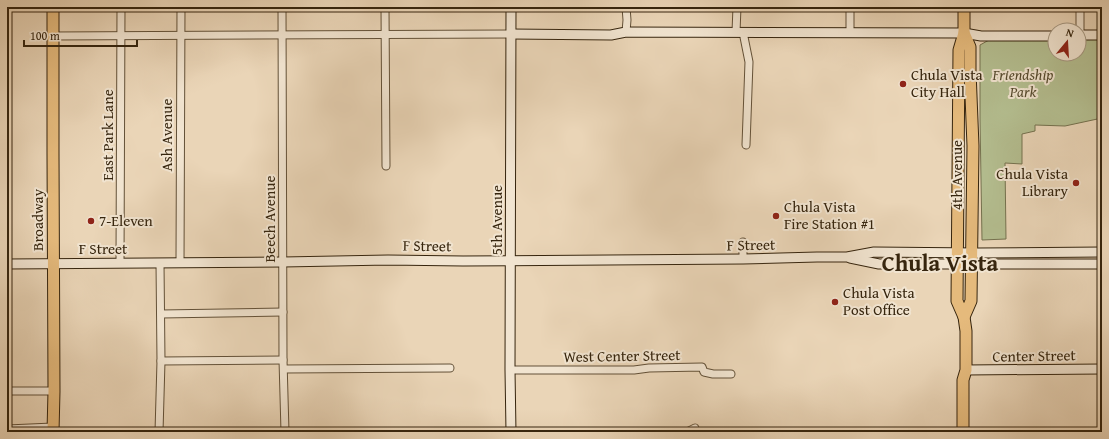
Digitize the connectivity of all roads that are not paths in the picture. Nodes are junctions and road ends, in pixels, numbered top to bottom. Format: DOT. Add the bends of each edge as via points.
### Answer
graph roads {
  1 [pos="53,7"];
  2 [pos="121,7"];
  3 [pos="180,7"];
  4 [pos="282,7"];
  5 [pos="385,7"];
  6 [pos="511,7"];
  7 [pos="626,7"];
  8 [pos="736,7"];
  9 [pos="850,7"];
  10 [pos="964,7"];
  11 [pos="1080,7"];
  12 [pos="1079,22"];
  13 [pos="626,32"];
  14 [pos="740,32"];
  15 [pos="850,32"];
  16 [pos="964,33"];
  17 [pos="385,34"];
  18 [pos="511,34"];
  19 [pos="282,35"];
  20 [pos="1087,35"];
  21 [pos="1102,35"];
  22 [pos="54,36"];
  23 [pos="121,36"];
  24 [pos="181,36"];
  25 [pos="1047,36"];
  26 [pos="746,145"];
  27 [pos="386,166"];
  28 [pos="743,242"];
  29 [pos="1102,252"];
  30 [pos="957,253"];
  31 [pos="971,253"];
  32 [pos="847,257"];
  33 [pos="743,259"];
  34 [pos="511,260"];
  35 [pos="283,262"];
  36 [pos="120,263"];
  37 [pos="160,263"];
  38 [pos="180,263"];
  39 [pos="7,264"];
  40 [pos="53,264"];
  41 [pos="1102,264"];
  42 [pos="957,265"];
  43 [pos="971,265"];
  44 [pos="284,312"];
  45 [pos="161,314"];
  46 [pos="964,317"];
  47 [pos="283,360"];
  48 [pos="161,361"];
  49 [pos="450,368"];
  50 [pos="284,369"];
  51 [pos="1102,369"];
  52 [pos="510,370"];
  53 [pos="966,370"];
  54 [pos="731,374"];
  55 [pos="7,391"];
  56 [pos="54,391"];
  57 [pos="695,428"];
  58 [pos="7,429"];
  59 [pos="53,430"];
  60 [pos="159,432"];
  61 [pos="285,432"];
  62 [pos="511,432"];
  63 [pos="687,432"];
  64 [pos="964,432"];
  1 -- 22 [label="main road, Broadway"];
  2 -- 23 [label="street, East Park Lane"];
  3 -- 24 [label="street, Ash Avenue"];
  4 -- 19 [label="street, Beech Avenue"];
  5 -- 17 [label="street"];
  6 -- 18 [label="main road, 5th Avenue"];
  7 -- 13 [label="street"];
  8 -- 14 [label="street"];
  9 -- 15 [label="street"];
  10 -- 16 [label="main road, 4th Avenue"];
  11 -- 12 [label="street"];
  13 -- 14 [label="main road"];
  13 -- 18 [label="main road"];
  14 -- 15 [label="main road"];
  14 -- 26 [label="street" via="749,62"];
  15 -- 16 [label="main road"];
  16 -- 25 [label="main road" via="981,36"];
  16 -- 30 [label="main road, 4th Avenue" via="959,50"];
  16 -- 31 [label="main road, 4th Avenue" via="970,47 973,146"];
  17 -- 18 [label="street"];
  17 -- 19 [label="street"];
  17 -- 27 [label="street"];
  18 -- 34 [label="main road, 5th Avenue"];
  19 -- 24 [label="street"];
  19 -- 35 [label="street, Beech Avenue"];
  20 -- 21 [label="main road"];
  22 -- 23 [label="street"];
  22 -- 40 [label="main road, Broadway"];
  23 -- 24 [label="street"];
  23 -- 36 [label="street, East Park Lane"];
  24 -- 38 [label="street, Ash Avenue"];
  28 -- 33 [label="street"];
  29 -- 31 [label="main road, F Street"];
  30 -- 31 [label="main road, F Street"];
  30 -- 32 [label="main road, F Street" via="874,252"];
  30 -- 42 [label="main road, 4th Avenue"];
  31 -- 43 [label="main road, 4th Avenue"];
  32 -- 33 [label="main road, F Street"];
  32 -- 42 [label="main road, F Street" via="879,264"];
  33 -- 34 [label="main road, F Street"];
  34 -- 35 [label="main road, F Street"];
  34 -- 52 [label="main road, 5th Avenue"];
  35 -- 38 [label="main road, F Street"];
  35 -- 44 [label="street, Beech Avenue"];
  36 -- 37 [label="main road, F Street"];
  36 -- 40 [label="main road, F Street"];
  37 -- 38 [label="main road, F Street"];
  37 -- 45 [label="street"];
  39 -- 40 [label="main road, F Street"];
  40 -- 56 [label="main road, Broadway"];
  41 -- 43 [label="main road, F Street"];
  42 -- 43 [label="main road, F Street"];
  42 -- 46 [label="main road, 4th Avenue" via="957,301"];
  43 -- 46 [label="main road, 4th Avenue" via="971,301"];
  44 -- 45 [label="street"];
  44 -- 47 [label="street, Beech Avenue"];
  45 -- 48 [label="street"];
  46 -- 53 [label="main road, 4th Avenue"];
  47 -- 48 [label="street"];
  47 -- 50 [label="street, Beech Avenue"];
  48 -- 60 [label="street"];
  49 -- 50 [label="street"];
  50 -- 61 [label="street, Beech Avenue"];
  51 -- 53 [label="main road, Center Street"];
  52 -- 54 [label="street, West Center Street" via="702,367 704,372"];
  52 -- 62 [label="main road, 5th Avenue"];
  53 -- 64 [label="main road, 4th Avenue"];
  55 -- 56 [label="street"];
  56 -- 59 [label="main road, Broadway"];
  57 -- 63 [label="street"];
  58 -- 59 [label="street"];
}
